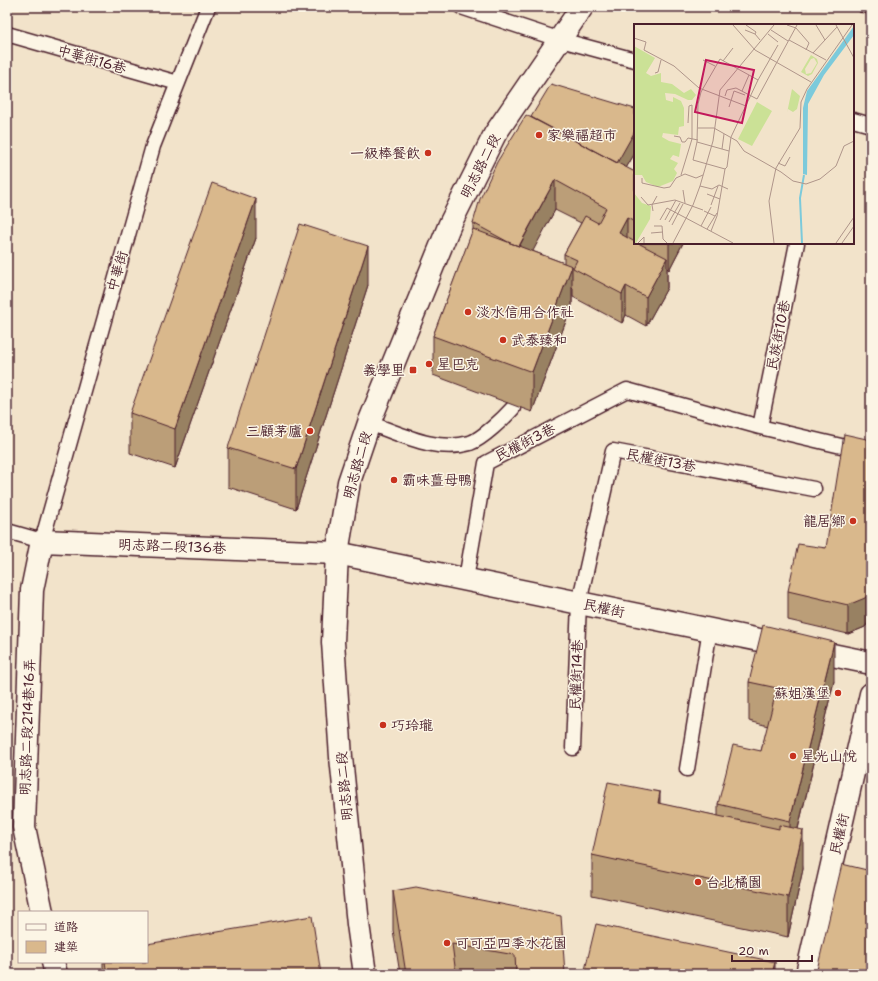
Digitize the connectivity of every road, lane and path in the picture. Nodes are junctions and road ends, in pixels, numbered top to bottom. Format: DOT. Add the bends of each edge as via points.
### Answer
graph roads {
  1 [pos="208,7"];
  2 [pos="461,7"];
  3 [pos="582,7"];
  4 [pos="7,34"];
  5 [pos="561,40"];
  6 [pos="634,60"];
  7 [pos="178,83"];
  8 [pos="854,120"];
  9 [pos="871,125"];
  10 [pos="797,244"];
  11 [pos="513,408"];
  12 [pos="369,423"];
  13 [pos="760,427"];
  14 [pos="871,453"];
  15 [pos="814,489"];
  16 [pos="7,531"];
  17 [pos="42,541"];
  18 [pos="337,553"];
  19 [pos="466,579"];
  20 [pos="579,603"];
  21 [pos="710,629"];
  22 [pos="871,663"];
  23 [pos="871,694"];
  24 [pos="574,748"];
  25 [pos="687,769"];
  26 [pos="42,911"];
  27 [pos="53,963"];
  28 [pos="56,974"];
  29 [pos="366,974"];
  30 [pos="807,974"];
  1 -- 7 [label="lane, 中華街"];
  2 -- 5 [label="lane"];
  3 -- 5 [label="street, 明志路二段"];
  4 -- 7 [label="lane, 中華街16巷"];
  5 -- 6 [label="lane"];
  5 -- 12 [label="street, 明志路二段" via="495,134 450,224"];
  7 -- 17 [label="lane, 中華街" via="153,146"];
  8 -- 9 [label="lane"];
  10 -- 13 [label="lane, 民族街10巷"];
  11 -- 12 [label="lane" via="471,443 438,446"];
  12 -- 18 [label="street, 明志路二段" via="349,482"];
  13 -- 14 [label="lane"];
  13 -- 19 [label="lane, 民權街3巷" via="627,390 486,463"];
  15 -- 20 [label="lane, 民權街13巷" via="613,451"];
  16 -- 17 [label="lane, 明志路二段136巷"];
  17 -- 18 [label="street, 明志路二段136巷"];
  17 -- 26 [label="street, 明志路二段214巷16弄" via="32,590 24,827"];
  18 -- 19 [label="street, 民權街"];
  18 -- 29 [label="street, 明志路二段" via="334,642 341,757 358,924"];
  19 -- 20 [label="street, 民權街"];
  20 -- 21 [label="street, 民權街"];
  20 -- 24 [label="lane, 民權街14巷"];
  21 -- 22 [label="street, 民權街"];
  21 -- 25 [label="lane"];
  23 -- 30 [label="street, 民權街"];
  27 -- 28 [label="street"];
}
